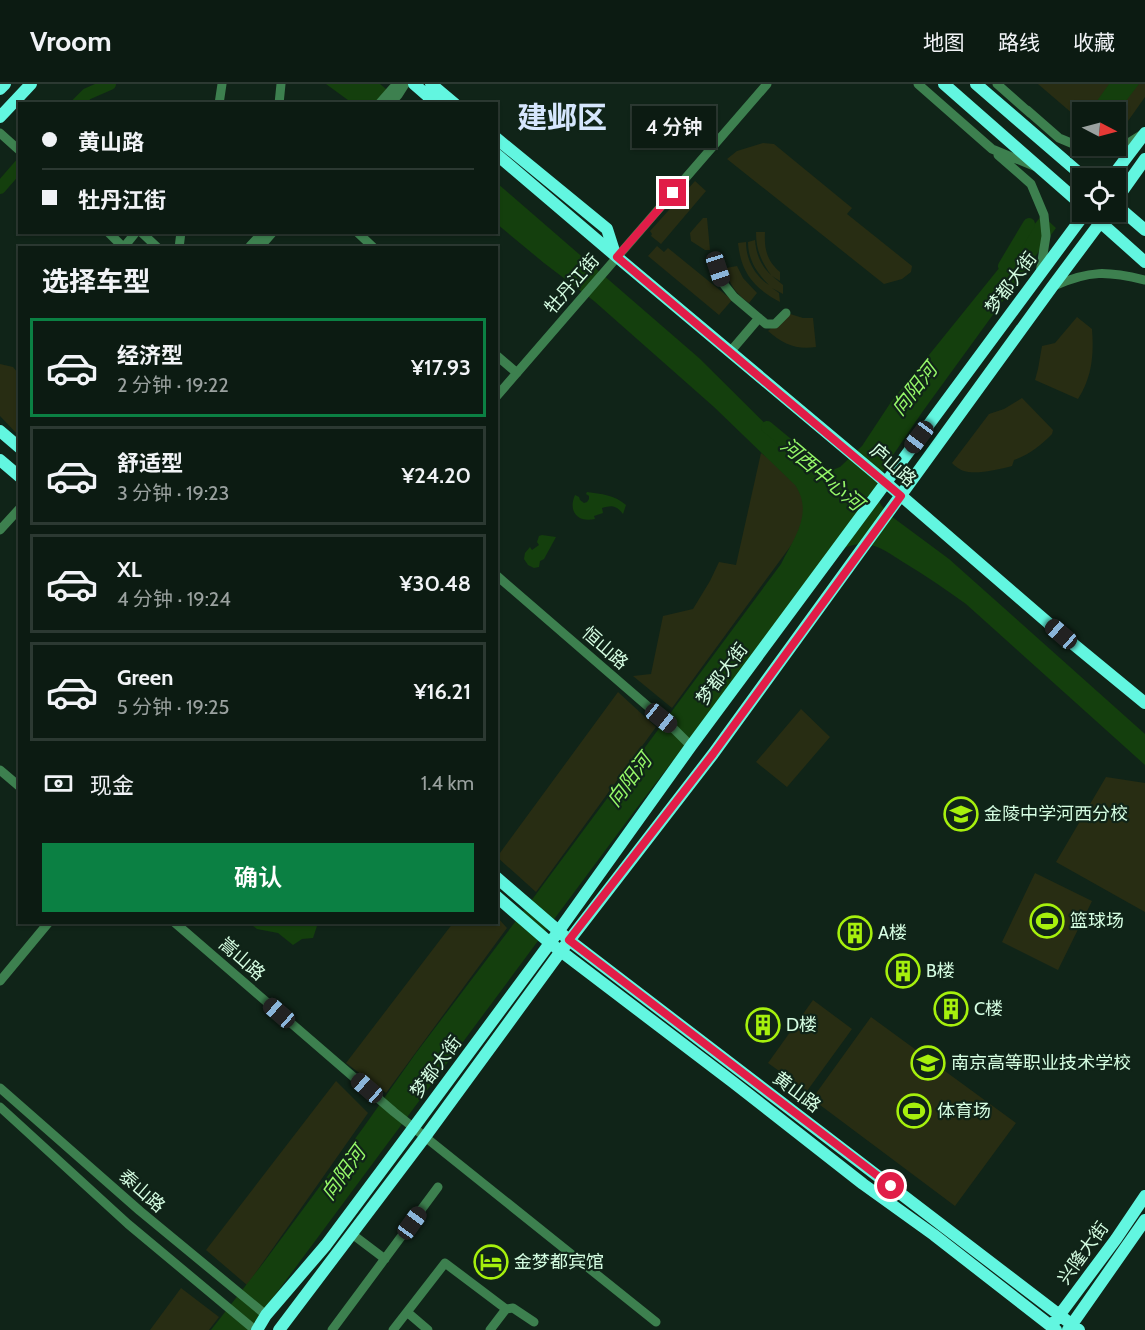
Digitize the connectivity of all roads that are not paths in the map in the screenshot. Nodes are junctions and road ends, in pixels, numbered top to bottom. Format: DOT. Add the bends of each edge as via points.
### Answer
graph roads {
  1 [pos="5,84"];
  2 [pos="31,84"];
  3 [pos="222,84"];
  4 [pos="281,84"];
  5 [pos="405,84"];
  6 [pos="414,84"];
  7 [pos="431,84"];
  8 [pos="767,84"];
  9 [pos="918,84"];
  10 [pos="944,84"];
  11 [pos="976,84"];
  12 [pos="996,84"];
  13 [pos="0,89"];
  14 [pos="397,89"];
  15 [pos="219,102"];
  16 [pos="279,102"];
  17 [pos="381,102"];
  18 [pos="435,102"];
  19 [pos="453,102"];
  20 [pos="1027,110"];
  21 [pos="0,117"];
  22 [pos="1145,132"];
  23 [pos="0,133"];
  24 [pos="498,140"];
  25 [pos="992,149"];
  26 [pos="18,150"];
  27 [pos="498,156"];
  28 [pos="1059,156"];
  29 [pos="1145,159"];
  30 [pos="1073,168"];
  31 [pos="1118,168"];
  32 [pos="1043,170"];
  33 [pos="1126,187"];
  34 [pos="1072,196"];
  35 [pos="1126,212"];
  36 [pos="1080,222"];
  37 [pos="1100,222"];
  38 [pos="1108,222"];
  39 [pos="1145,230"];
  40 [pos="110,234"];
  41 [pos="134,234"];
  42 [pos="143,234"];
  43 [pos="261,234"];
  44 [pos="271,234"];
  45 [pos="359,234"];
  46 [pos="123,246"];
  47 [pos="125,246"];
  48 [pos="156,246"];
  49 [pos="250,246"];
  50 [pos="261,246"];
  51 [pos="372,246"];
  52 [pos="617,256"];
  53 [pos="1142,260"];
  54 [pos="718,269"];
  55 [pos="1040,274"];
  56 [pos="1145,281"];
  57 [pos="1052,287"];
  58 [pos="786,313"];
  59 [pos="759,318"];
  60 [pos="730,352"];
  61 [pos="498,357"];
  62 [pos="517,373"];
  63 [pos="498,395"];
  64 [pos="0,431"];
  65 [pos="18,446"];
  66 [pos="0,460"];
  67 [pos="18,475"];
  68 [pos="883,486"];
  69 [pos="898,499"];
  70 [pos="18,510"];
  71 [pos="0,530"];
  72 [pos="498,577"];
  73 [pos="1144,702"];
  74 [pos="691,746"];
  75 [pos="0,770"];
  76 [pos="18,786"];
  77 [pos="498,879"];
  78 [pos="498,899"];
  79 [pos="47,924"];
  80 [pos="176,924"];
  81 [pos="558,930"];
  82 [pos="569,940"];
  83 [pos="550,943"];
  84 [pos="561,951"];
  85 [pos="0,981"];
  86 [pos="0,1088"];
  87 [pos="0,1107"];
  88 [pos="414,1127"];
  89 [pos="425,1137"];
  90 [pos="438,1187"];
  91 [pos="1145,1196"];
  92 [pos="1145,1220"];
  93 [pos="352,1234"];
  94 [pos="385,1259"];
  95 [pos="506,1309"];
  96 [pos="407,1312"];
  97 [pos="266,1315"];
  98 [pos="1059,1315"];
  99 [pos="534,1322"];
  100 [pos="656,1322"];
  101 [pos="1073,1328"];
  102 [pos="1052,1329"];
  103 [pos="256,1330"];
  104 [pos="279,1330"];
  105 [pos="332,1330"];
  106 [pos="393,1330"];
  107 [pos="428,1330"];
  108 [pos="490,1330"];
  1 -- 13 [label="main road"];
  2 -- 21 [label="main road"];
  3 -- 15 [label="street"];
  4 -- 16 [label="street"];
  5 -- 14 [label="street"];
  6 -- 18 [label="main road"];
  7 -- 19 [label="main road"];
  8 -- 52 [label="street, 牡丹江街"];
  9 -- 25 [label="street"];
  10 -- 32 [label="main road"];
  11 -- 28 [label="main road"];
  12 -- 20 [label="street"];
  14 -- 17 [label="street"];
  20 -- 22 [label="street" via="1059,138 1090,151 1122,147"];
  20 -- 28 [label="street"];
  22 -- 31 [label="main road"];
  23 -- 26 [label="street"];
  24 -- 52 [label="main road, 庐山路" via="607,229"];
  25 -- 32 [label="street"];
  25 -- 55 [label="street" via="1031,184 1044,215 1046,236"];
  27 -- 52 [label="main road, 庐山路"];
  28 -- 30 [label="main road"];
  29 -- 33 [label="main road"];
  32 -- 34 [label="main road"];
  35 -- 39 [label="main road"];
  36 -- 55 [label="main road, 梦都大街"];
  37 -- 57 [label="main road, 梦都大街"];
  38 -- 53 [label="main road"];
  40 -- 46 [label="street"];
  41 -- 47 [label="street"];
  42 -- 48 [label="street"];
  43 -- 49 [label="street"];
  44 -- 50 [label="street"];
  45 -- 51 [label="street"];
  52 -- 60 [label="main road, 庐山路"];
  52 -- 62 [label="street, 牡丹江街"];
  53 -- 56 [label="street"];
  54 -- 59 [label="street" via="734,297"];
  55 -- 68 [label="main road, 梦都大街"];
  56 -- 57 [label="street" via="1094,273"];
  57 -- 69 [label="main road, 梦都大街"];
  58 -- 59 [label="street" via="775,324 766,324"];
  59 -- 60 [label="street"];
  60 -- 68 [label="main road, 庐山路" via="876,474"];
  61 -- 62 [label="street"];
  62 -- 63 [label="street, 牡丹江街"];
  64 -- 65 [label="main road"];
  66 -- 67 [label="main road"];
  68 -- 69 [label="main road, 庐山路"];
  68 -- 74 [label="main road, 梦都大街"];
  69 -- 73 [label="main road, 庐山路"];
  69 -- 82 [label="main road, 梦都大街" via="713,754"];
  70 -- 71 [label="street"];
  72 -- 74 [label="street, 恒山路"];
  74 -- 81 [label="main road, 梦都大街"];
  75 -- 76 [label="street"];
  77 -- 81 [label="main road, 黄山路"];
  78 -- 83 [label="main road, 黄山路"];
  79 -- 85 [label="street"];
  80 -- 88 [label="street, 嵩山路"];
  81 -- 82 [label="main road, 黄山路"];
  81 -- 83 [label="main road, 梦都大街"];
  82 -- 84 [label="main road, 梦都大街"];
  82 -- 98 [label="main road, 黄山路"];
  83 -- 84 [label="main road, 黄山路"];
  83 -- 88 [label="main road, 梦都大街"];
  84 -- 89 [label="main road, 梦都大街"];
  84 -- 102 [label="main road, 黄山路"];
  86 -- 97 [label="street, 泰山路"];
  87 -- 103 [label="street, 泰山路" via="128,1224"];
  88 -- 89 [label="street, 嵩山路"];
  88 -- 97 [label="main road, 梦都大街" via="326,1245"];
  89 -- 93 [label="main road, 梦都大街"];
  89 -- 100 [label="street, 嵩山路"];
  90 -- 94 [label="street"];
  91 -- 98 [label="main road, 兴隆大街"];
  92 -- 101 [label="main road, 兴隆大街"];
  93 -- 94 [label="street"];
  93 -- 104 [label="main road, 梦都大街"];
  94 -- 105 [label="street"];
  95 -- 96 [label="street" via="445,1263"];
  95 -- 99 [label="street" via="513,1308"];
  95 -- 108 [label="street"];
  96 -- 106 [label="street"];
  96 -- 107 [label="street"];
  97 -- 103 [label="main road, 梦都大街"];
  98 -- 101 [label="main road, 黄山路"];
  98 -- 102 [label="main road, 兴隆大街"];
}
